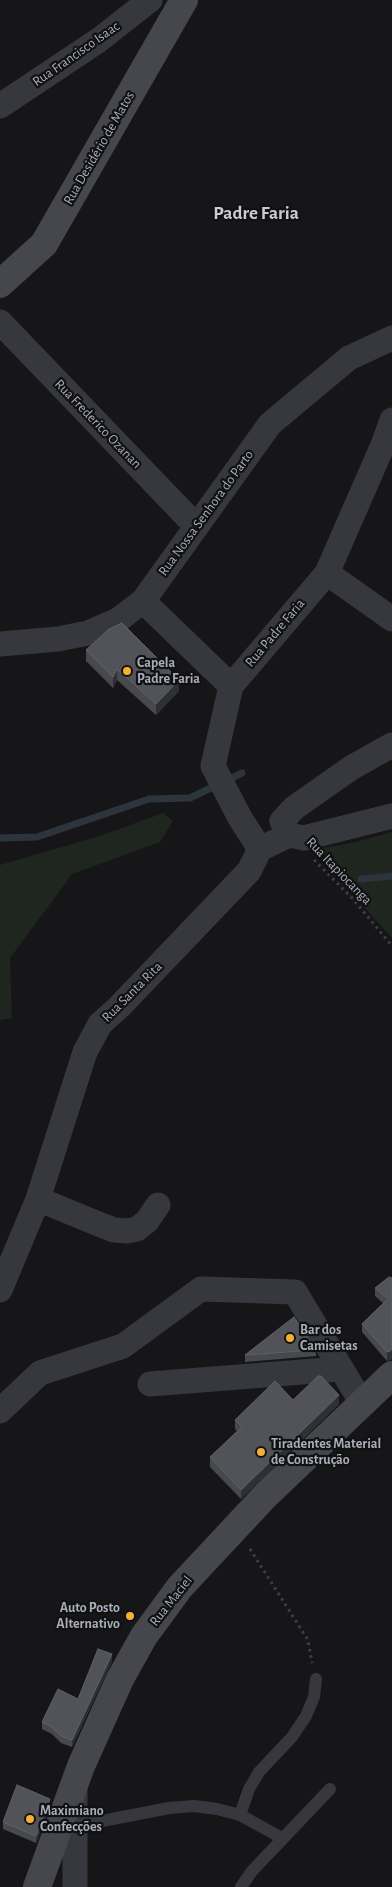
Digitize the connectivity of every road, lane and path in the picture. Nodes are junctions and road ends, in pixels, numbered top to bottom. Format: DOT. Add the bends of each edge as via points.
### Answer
graph roads {
  1 [pos="150,0"];
  2 [pos="184,0"];
  3 [pos="0,106"];
  4 [pos="0,284"];
  5 [pos="0,322"];
  6 [pos="392,338"];
  7 [pos="392,420"];
  8 [pos="196,526"];
  9 [pos="327,573"];
  10 [pos="143,601"];
  11 [pos="392,619"];
  12 [pos="0,644"];
  13 [pos="230,686"];
  14 [pos="392,745"];
  15 [pos="392,816"];
  16 [pos="288,835"];
  17 [pos="260,849"];
  18 [pos="392,946"];
  19 [pos="38,1199"];
  20 [pos="158,1205"];
  21 [pos="0,1290"];
  22 [pos="340,1369"];
  23 [pos="392,1375"];
  24 [pos="150,1384"];
  25 [pos="362,1403"];
  26 [pos="0,1411"];
  27 [pos="236,1528"];
  28 [pos="316,1678"];
  29 [pos="75,1780"];
  30 [pos="330,1789"];
  31 [pos="240,1815"];
  32 [pos="76,1826"];
  33 [pos="282,1838"];
  34 [pos="37,1887"];
  35 [pos="75,1887"];
  36 [pos="241,1887"];
  1 -- 3 [label="street, Rua Francisco Isaac" via="99,40"];
  2 -- 4 [label="main road, Rua Desidério de Matos" via="44,244"];
  5 -- 8 [label="street, Rua Frederico Ozanan"];
  6 -- 8 [label="street, Rua Nossa Senhora do Parto" via="349,358 270,424"];
  7 -- 9 [label="street, Rua Padre Faria"];
  8 -- 10 [label="street, Rua Nossa Senhora do Parto"];
  9 -- 11 [label="street"];
  9 -- 13 [label="street, Rua Padre Faria"];
  10 -- 12 [label="street, Rua Nossa Senhora do Parto" via="118,620 88,633"];
  10 -- 13 [label="street"];
  13 -- 17 [label="street, Rua Padre Faria" via="214,766"];
  14 -- 16 [label="street" via="351,768 294,808 282,821"];
  15 -- 16 [label="street" via="304,838"];
  16 -- 17 [label="street"];
  16 -- 18 [label="path, Rua Itapiocanga" via="353,899"];
  17 -- 19 [label="street, Rua Santa Rita" via="249,871 100,1024 85,1052"];
  19 -- 20 [label="street" via="114,1230 127,1231 137,1229 147,1221"];
  19 -- 21 [label="street, Rua Santa Rita"];
  22 -- 24 [label="street"];
  22 -- 25 [label="street"];
  22 -- 26 [label="street" via="295,1292 201,1290 123,1346 40,1372"];
  23 -- 25 [label="main road, Rua Maciel"];
  25 -- 27 [label="main road, Rua Maciel"];
  27 -- 28 [label="path" via="308,1640"];
  27 -- 29 [label="main road, Rua Maciel" via="180,1587 144,1636 120,1679"];
  28 -- 31 [label="lane" via="314,1697 306,1716 292,1737 259,1772"];
  29 -- 32 [label="street"];
  29 -- 34 [label="main road, Rua Maciel"];
  30 -- 33 [label="lane"];
  31 -- 32 [label="lane" via="194,1806"];
  31 -- 33 [label="lane"];
  32 -- 35 [label="street"];
  33 -- 36 [label="lane"];
}
